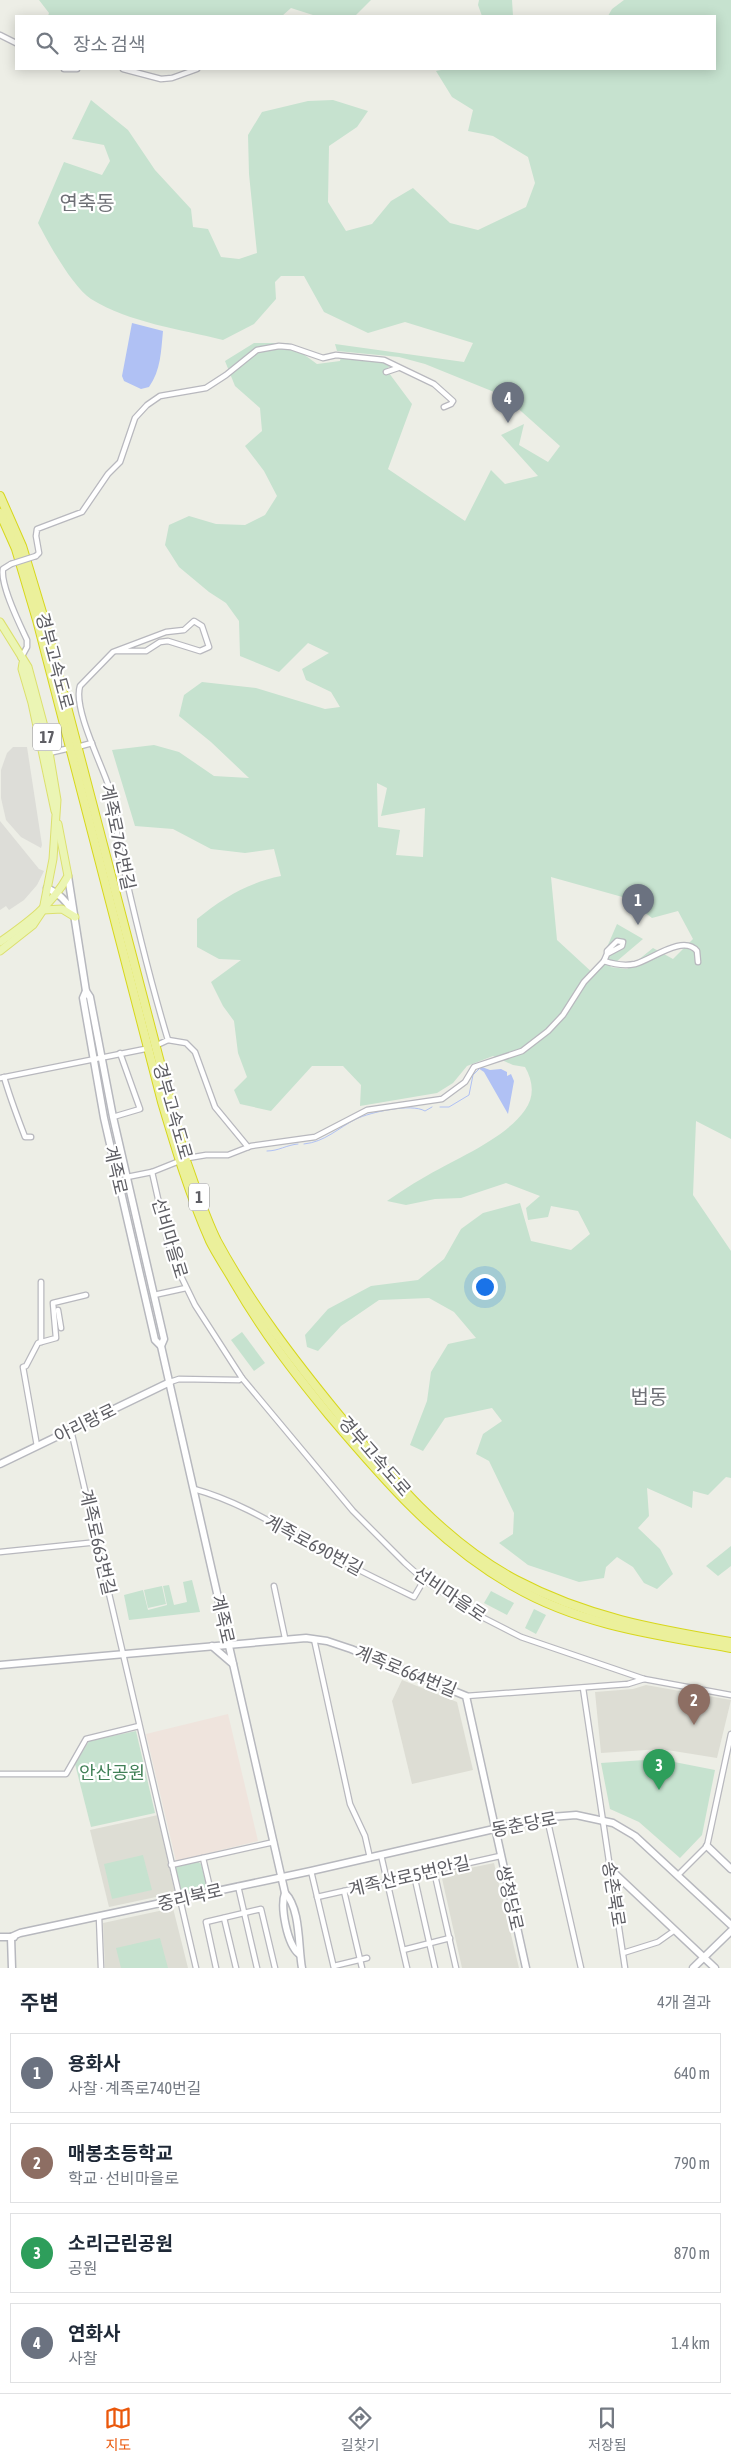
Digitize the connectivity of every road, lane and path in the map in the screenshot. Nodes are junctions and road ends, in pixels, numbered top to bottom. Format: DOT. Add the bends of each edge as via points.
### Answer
graph roads {
  1 [pos="0,36"];
  2 [pos="15,43"];
  3 [pos="127,70"];
  4 [pos="194,70"];
  5 [pos="398,368"];
  6 [pos="386,372"];
  7 [pos="444,407"];
  8 [pos="0,496"];
  9 [pos="0,513"];
  10 [pos="0,622"];
  11 [pos="117,651"];
  12 [pos="22,660"];
  13 [pos="92,743"];
  14 [pos="81,746"];
  15 [pos="66,749"];
  16 [pos="49,753"];
  17 [pos="56,815"];
  18 [pos="68,876"];
  19 [pos="47,888"];
  20 [pos="58,893"];
  21 [pos="43,910"];
  22 [pos="75,917"];
  23 [pos="0,942"];
  24 [pos="0,952"];
  25 [pos="607,952"];
  26 [pos="604,961"];
  27 [pos="698,962"];
  28 [pos="86,991"];
  29 [pos="168,1040"];
  30 [pos="155,1046"];
  31 [pos="145,1049"];
  32 [pos="120,1053"];
  33 [pos="102,1057"];
  34 [pos="94,1058"];
  35 [pos="2,1077"];
  36 [pos="113,1116"];
  37 [pos="31,1137"];
  38 [pos="248,1147"];
  39 [pos="188,1158"];
  40 [pos="177,1162"];
  41 [pos="152,1172"];
  42 [pos="127,1177"];
  43 [pos="41,1282"];
  44 [pos="186,1288"];
  45 [pos="86,1295"];
  46 [pos="154,1295"];
  47 [pos="58,1310"];
  48 [pos="61,1328"];
  49 [pos="41,1342"];
  50 [pos="161,1346"];
  51 [pos="242,1378"];
  52 [pos="170,1382"];
  53 [pos="71,1430"];
  54 [pos="37,1446"];
  55 [pos="0,1464"];
  56 [pos="194,1489"];
  57 [pos="98,1542"];
  58 [pos="0,1552"];
  59 [pos="424,1580"];
  60 [pos="274,1586"];
  61 [pos="285,1638"];
  62 [pos="314,1639"];
  63 [pos="731,1642"];
  64 [pos="229,1644"];
  65 [pos="212,1646"];
  66 [pos="731,1648"];
  67 [pos="123,1654"];
  68 [pos="233,1664"];
  69 [pos="0,1665"];
  70 [pos="644,1679"];
  71 [pos="583,1688"];
  72 [pos="731,1695"];
  73 [pos="466,1696"];
  74 [pos="139,1726"];
  75 [pos="731,1734"];
  76 [pos="0,1774"];
  77 [pos="547,1818"];
  78 [pos="602,1819"];
  79 [pos="494,1829"];
  80 [pos="274,1842"];
  81 [pos="706,1846"];
  82 [pos="381,1855"];
  83 [pos="500,1856"];
  84 [pos="203,1858"];
  85 [pos="370,1858"];
  86 [pos="171,1866"];
  87 [pos="731,1869"];
  88 [pos="611,1870"];
  89 [pos="311,1871"];
  90 [pos="434,1871"];
  91 [pos="414,1875"];
  92 [pos="678,1875"];
  93 [pos="282,1877"];
  94 [pos="387,1881"];
  95 [pos="238,1886"];
  96 [pos="344,1891"];
  97 [pos="211,1892"];
  98 [pos="317,1897"];
  99 [pos="179,1900"];
  100 [pos="244,1913"];
  101 [pos="99,1917"];
  102 [pos="224,1918"];
  103 [pos="731,1925"];
  104 [pos="675,1930"];
  105 [pos="731,1931"];
  106 [pos="0,1937"];
  107 [pos="11,1937"];
  108 [pos="450,1938"];
  109 [pos="430,1943"];
  110 [pos="403,1950"];
  111 [pos="623,1953"];
  112 [pos="367,1958"];
  113 [pos="705,1958"];
  114 [pos="360,1960"];
  115 [pos="334,1967"];
  116 [pos="12,1968"];
  117 [pos="101,1968"];
  118 [pos="196,1968"];
  119 [pos="216,1968"];
  120 [pos="236,1968"];
  121 [pos="257,1968"];
  122 [pos="275,1968"];
  123 [pos="302,1968"];
  124 [pos="362,1968"];
  125 [pos="407,1968"];
  126 [pos="435,1968"];
  127 [pos="456,1968"];
  128 [pos="526,1968"];
  129 [pos="581,1968"];
  130 [pos="625,1968"];
  131 [pos="693,1968"];
  132 [pos="715,1968"];
  1 -- 2 [label="street"];
  3 -- 4 [label="street" via="161,79"];
  5 -- 6 [label="street"];
  5 -- 7 [label="street" via="440,389 452,401"];
  5 -- 12 [label="street, bridge" via="393,363 371,358 336,355 323,358 278,346 257,350 206,388 160,396 140,411 120,462 82,512 37,528 40,553 3,570 1,577 6,595 27,644"];
  8 -- 63 [label="highway, 경부고속도로 / 1" via="22,546 44,619 185,1158 217,1240 269,1325 391,1478 444,1530 481,1558 515,1580 590,1613 638,1626"];
  9 -- 66 [label="highway, 경부고속도로 / 1" via="16,549 37,620 179,1160 211,1244 258,1324 387,1484 424,1520 479,1564 514,1587 589,1619 637,1632"];
  10 -- 12 [label="main road, 17"];
  11 -- 11 [label="street, 계족로762번길" via="146,650 168,641 200,651 209,647 202,626 194,621 184,630 166,632"];
  11 -- 13 [label="street, 계족로762번길" via="106,658 78,691 79,705"];
  12 -- 16 [label="main road, 17" via="28,667"];
  12 -- 17 [label="main road, 17"];
  13 -- 14 [label="street"];
  13 -- 29 [label="street, 계족로762번길" via="111,790 119,851"];
  15 -- 16 [label="street"];
  16 -- 17 [label="main road, 17" via="57,800"];
  17 -- 18 [label="main road, 17"];
  17 -- 19 [label="main road"];
  18 -- 20 [label="main road"];
  18 -- 22 [label="main road, 계족로"];
  19 -- 20 [label="main road"];
  19 -- 21 [label="main road"];
  20 -- 21 [label="main road"];
  20 -- 22 [label="main road"];
  21 -- 22 [label="main road" via="62,909"];
  21 -- 23 [label="main road"];
  21 -- 24 [label="main road" via="32,925"];
  22 -- 28 [label="main road, 계족로"];
  25 -- 26 [label="street"];
  26 -- 27 [label="street" via="636,963 670,948 689,946 697,951"];
  26 -- 38 [label="street" via="548,1031 522,1051 474,1067 465,1082 442,1098 367,1110 315,1137"];
  28 -- 33 [label="main road, 계족로"];
  28 -- 34 [label="main road, 계족로" via="83,998"];
  29 -- 30 [label="street"];
  29 -- 38 [label="street" via="186,1043 195,1052 215,1107"];
  31 -- 32 [label="street"];
  32 -- 33 [label="street"];
  32 -- 36 [label="street" via="140,1109"];
  33 -- 34 [label="street"];
  33 -- 36 [label="main road, 계족로"];
  34 -- 35 [label="street"];
  34 -- 50 [label="main road, 계족로" via="104,1118 155,1340"];
  35 -- 37 [label="street" via="25,1137"];
  36 -- 42 [label="main road, 계족로"];
  38 -- 39 [label="street" via="228,1155 206,1154"];
  40 -- 41 [label="street"];
  41 -- 42 [label="street"];
  41 -- 44 [label="street, 선비마을로" via="168,1243"];
  42 -- 46 [label="main road, 계족로"];
  43 -- 49 [label="street"];
  44 -- 46 [label="street"];
  44 -- 51 [label="street, 선비마을로"];
  45 -- 49 [label="street" via="53,1303 56,1338"];
  46 -- 50 [label="main road, 계족로" via="164,1339"];
  47 -- 48 [label="street"];
  49 -- 54 [label="street" via="23,1367"];
  50 -- 52 [label="main road, 계족로"];
  51 -- 52 [label="street"];
  51 -- 59 [label="street, 선비마을로" via="353,1511"];
  52 -- 53 [label="main road, 아리랑로"];
  52 -- 56 [label="main road, 계족로"];
  53 -- 54 [label="main road, 아리랑로"];
  53 -- 57 [label="street, 계족로663번길"];
  54 -- 55 [label="main road, 아리랑로"];
  56 -- 59 [label="street, 계족로690번길" via="247,1509 414,1597"];
  56 -- 64 [label="main road, 계족로"];
  57 -- 58 [label="street"];
  57 -- 67 [label="street, 계족로663번길"];
  59 -- 70 [label="street, 선비마을로" via="521,1638"];
  60 -- 61 [label="street"];
  61 -- 62 [label="main road, 계족로664번길"];
  61 -- 64 [label="main road, 계족로664번길"];
  62 -- 73 [label="main road, 계족로664번길" via="351,1649"];
  62 -- 85 [label="street" via="350,1804 365,1836"];
  64 -- 65 [label="main road"];
  64 -- 68 [label="main road, 계족로"];
  65 -- 67 [label="main road"];
  65 -- 68 [label="main road"];
  67 -- 69 [label="main road"];
  67 -- 74 [label="street, 계족로663번길"];
  68 -- 80 [label="main road, 계족로"];
  70 -- 71 [label="street, 계족로664번길" via="628,1684"];
  70 -- 72 [label="street, 선비마을로"];
  71 -- 73 [label="street, 계족로664번길"];
  71 -- 78 [label="street, 송촌북로"];
  73 -- 79 [label="main road, 쌍청당로"];
  74 -- 76 [label="street" via="86,1739 66,1774"];
  74 -- 86 [label="street, 계족로663번길"];
  75 -- 81 [label="street"];
  77 -- 78 [label="main road, 동춘당로" via="576,1815"];
  77 -- 79 [label="main road, 동춘당로"];
  77 -- 129 [label="street"];
  78 -- 88 [label="street, 송촌북로"];
  78 -- 92 [label="main road, 동춘당로" via="635,1836"];
  79 -- 82 [label="main road, 동춘당로"];
  79 -- 83 [label="main road, 쌍청당로"];
  80 -- 84 [label="street"];
  80 -- 93 [label="main road, 계족로"];
  81 -- 87 [label="main road"];
  81 -- 92 [label="street"];
  82 -- 85 [label="main road, 동춘당로"];
  82 -- 94 [label="street"];
  83 -- 90 [label="street, 계족산로5번안길"];
  83 -- 128 [label="main road, 쌍청당로"];
  84 -- 86 [label="street"];
  84 -- 97 [label="street"];
  85 -- 89 [label="main road, 동춘당로"];
  86 -- 99 [label="street, 계족로663번길"];
  88 -- 104 [label="main road"];
  88 -- 111 [label="street, 송촌북로"];
  89 -- 93 [label="main road, 동춘당로"];
  89 -- 98 [label="street"];
  90 -- 91 [label="street, 계족산로5번안길"];
  90 -- 108 [label="street"];
  91 -- 94 [label="street, 계족산로5번안길"];
  91 -- 109 [label="street"];
  92 -- 103 [label="main road, 동춘당로"];
  93 -- 95 [label="main road, 중리북로"];
  93 -- 123 [label="main road, 계족로" via="285,1892 282,1901 292,1948 299,1954"];
  94 -- 96 [label="street, 계족산로5번안길"];
  94 -- 110 [label="street"];
  95 -- 97 [label="main road, 중리북로"];
  95 -- 100 [label="street"];
  96 -- 98 [label="street, 계족산로5번안길"];
  96 -- 114 [label="street"];
  97 -- 99 [label="main road, 중리북로"];
  98 -- 115 [label="street"];
  99 -- 101 [label="main road, 중리북로"];
  99 -- 118 [label="street, 계족로663번길"];
  100 -- 102 [label="street"];
  100 -- 121 [label="street"];
  100 -- 122 [label="street" via="261,1909"];
  101 -- 107 [label="main road, 중리북로" via="20,1932"];
  101 -- 117 [label="street"];
  102 -- 119 [label="street" via="206,1922"];
  102 -- 120 [label="street"];
  104 -- 111 [label="street" via="658,1942"];
  104 -- 113 [label="main road"];
  105 -- 113 [label="main road"];
  106 -- 107 [label="main road, 중리북로"];
  107 -- 116 [label="main road"];
  108 -- 109 [label="street"];
  108 -- 127 [label="street"];
  109 -- 110 [label="street"];
  109 -- 126 [label="street"];
  110 -- 125 [label="street"];
  111 -- 130 [label="street, 송촌북로"];
  112 -- 114 [label="street"];
  113 -- 131 [label="main road"];
  113 -- 132 [label="main road"];
  114 -- 115 [label="street"];
  114 -- 124 [label="street"];
}
